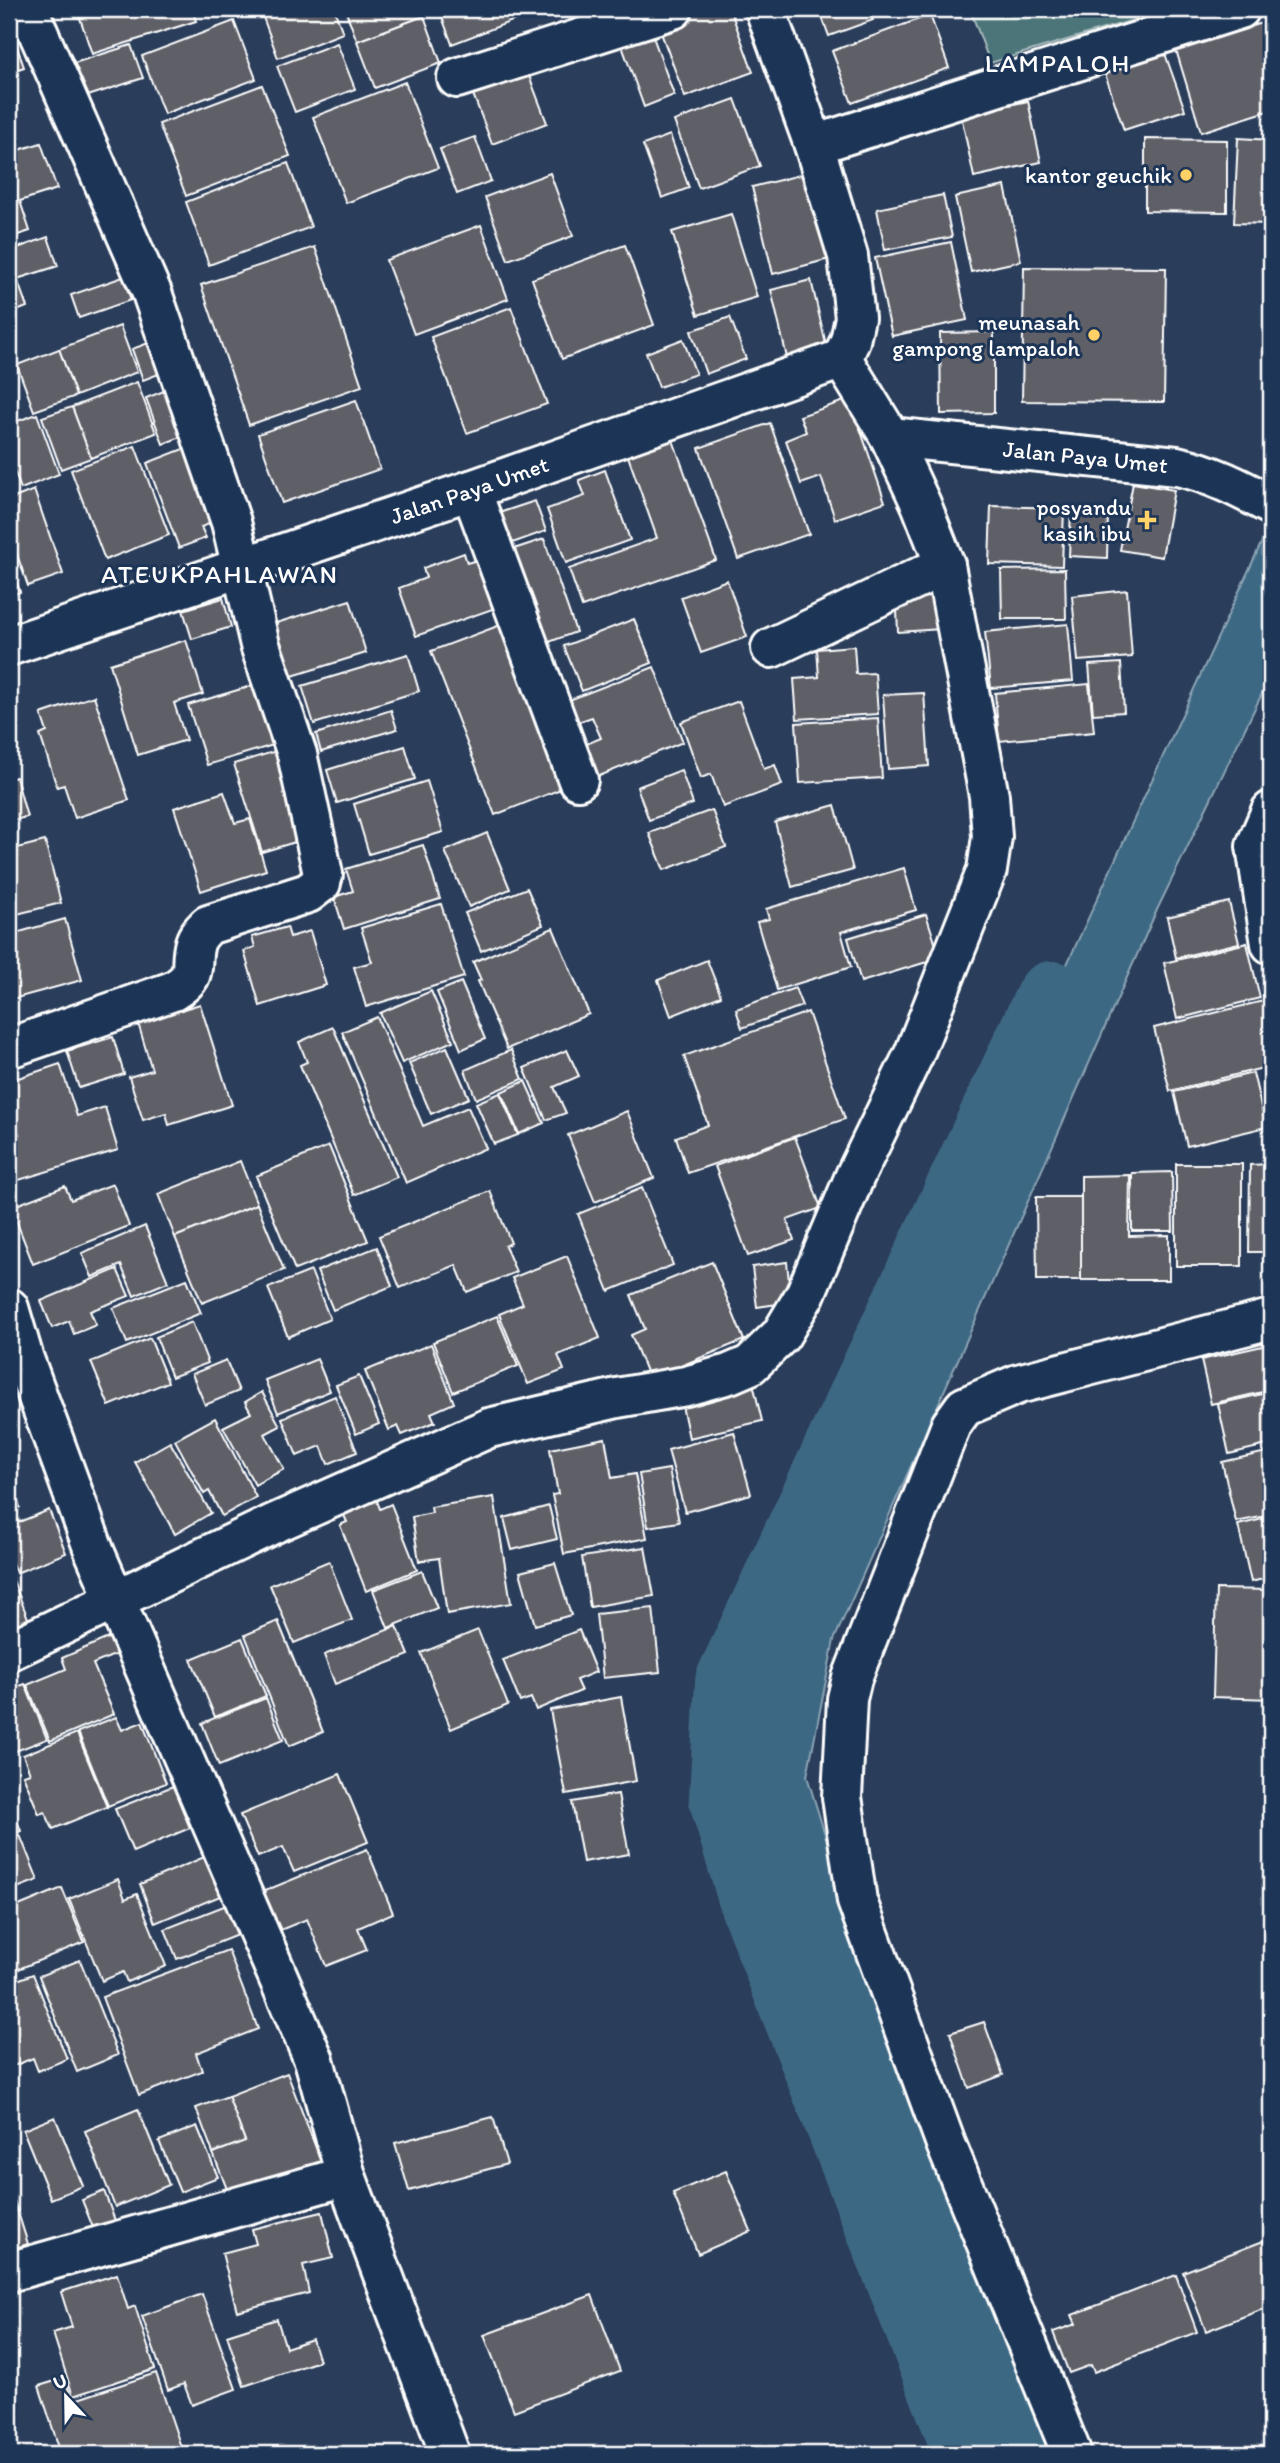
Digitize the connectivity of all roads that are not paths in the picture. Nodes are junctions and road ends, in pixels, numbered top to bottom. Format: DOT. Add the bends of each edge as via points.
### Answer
graph roads {
  1 [pos="28,9"];
  2 [pos="673,9"];
  3 [pos="765,9"];
  4 [pos="1240,9"];
  5 [pos="457,78"];
  6 [pos="814,145"];
  7 [pos="842,359"];
  8 [pos="890,437"];
  9 [pos="471,490"];
  10 [pos="1271,505"];
  11 [pos="945,565"];
  12 [pos="241,568"];
  13 [pos="9,646"];
  14 [pos="771,648"];
  15 [pos="578,780"];
  16 [pos="1271,811"];
  17 [pos="1271,944"];
  18 [pos="9,1048"];
  19 [pos="9,1308"];
  20 [pos="1271,1319"];
  21 [pos="115,1601"];
  22 [pos="9,1651"];
  23 [pos="346,2176"];
  24 [pos="9,2272"];
  25 [pos="450,2454"];
  26 [pos="1072,2454"];
  1 -- 12 [label="street" via="152,293 231,522"];
  2 -- 5 [label="street"];
  3 -- 6 [label="street"];
  4 -- 6 [label="street"];
  6 -- 7 [label="street" via="848,256 855,318"];
  7 -- 8 [label="street"];
  7 -- 9 [label="street, Jalan Paya Umet"];
  8 -- 10 [label="street, Jalan Paya Umet" via="1177,466"];
  8 -- 11 [label="street"];
  9 -- 12 [label="street, Jalan Paya Umet"];
  9 -- 15 [label="street"];
  11 -- 14 [label="street"];
  11 -- 21 [label="street" via="989,796 992,837 987,870 914,1054 804,1295 781,1335 750,1365 729,1374 489,1428 273,1524"];
  12 -- 13 [label="street, Jalan Paya Umet"];
  12 -- 18 [label="street" via="260,645 297,754 323,874 321,883 308,893 208,925 194,945 191,975 173,991"];
  16 -- 17 [label="street" via="1256,846"];
  19 -- 21 [label="street"];
  20 -- 26 [label="street" via="1018,1384 964,1407 951,1425 847,1699 842,1797 857,1901 946,2144"];
  21 -- 22 [label="street"];
  21 -- 23 [label="street" via="314,2060"];
  23 -- 24 [label="street"];
  23 -- 25 [label="street"];
}
